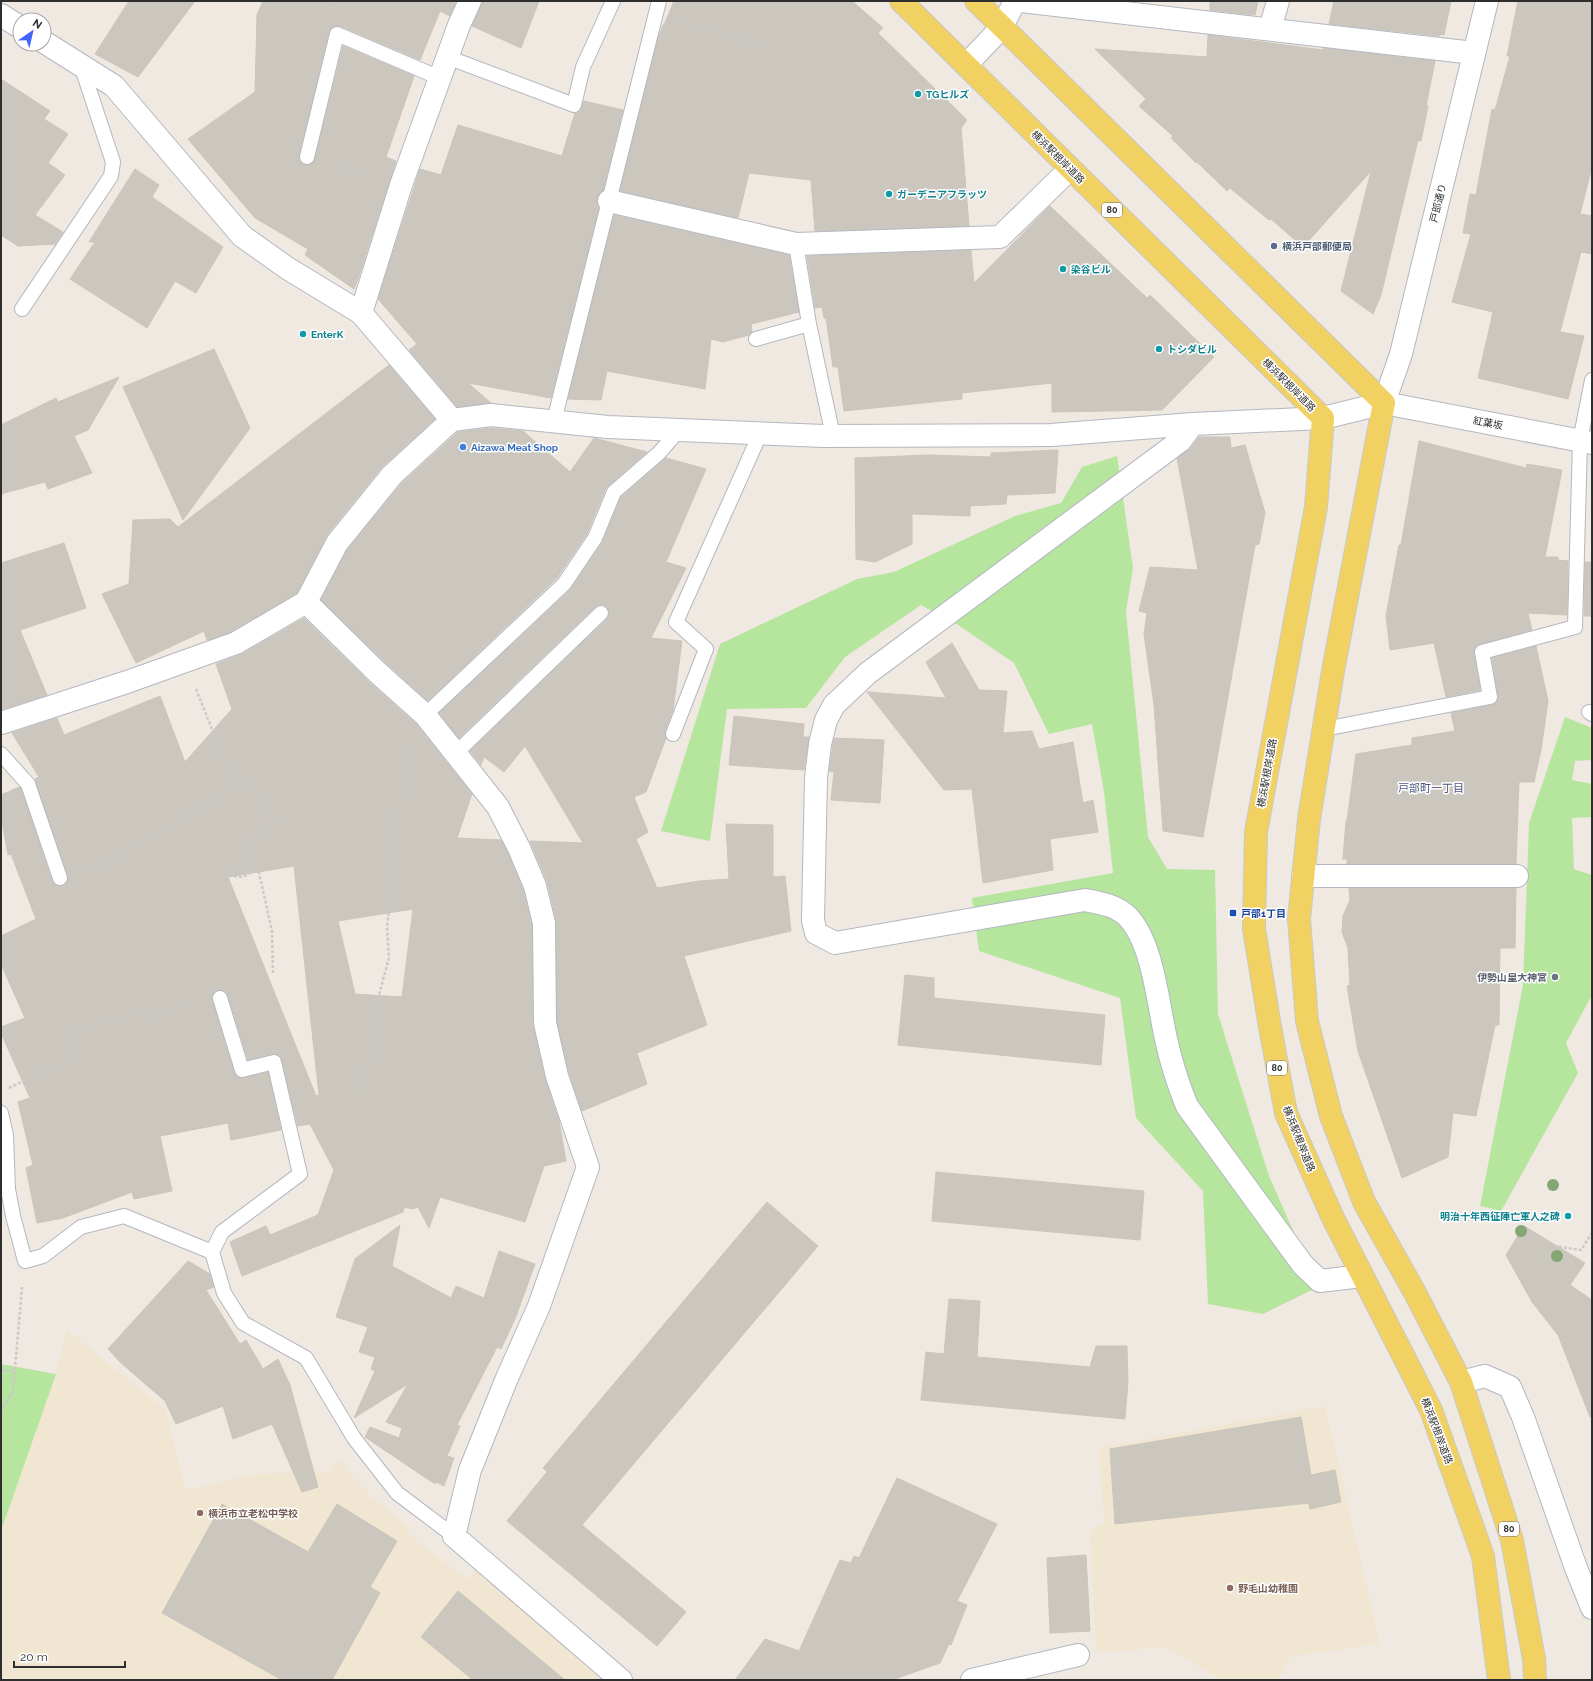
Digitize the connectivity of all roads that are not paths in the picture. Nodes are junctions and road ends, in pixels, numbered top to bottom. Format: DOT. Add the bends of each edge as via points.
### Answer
graph roads {
  1 [pos="470,1"];
  2 [pos="613,1"];
  3 [pos="901,1"];
  4 [pos="976,1"];
  5 [pos="1015,1"];
  6 [pos="1021,1"];
  7 [pos="1278,1"];
  8 [pos="1487,1"];
  9 [pos="658,7"];
  10 [pos="1,15"];
  11 [pos="12,22"];
  12 [pos="1002,27"];
  13 [pos="1270,29"];
  14 [pos="52,47"];
  15 [pos="1474,53"];
  16 [pos="447,57"];
  17 [pos="81,65"];
  18 [pos="966,65"];
  19 [pos="440,78"];
  20 [pos="307,157"];
  21 [pos="1070,169"];
  22 [pos="609,202"];
  23 [pos="796,244"];
  24 [pos="22,309"];
  25 [pos="361,313"];
  26 [pos="809,324"];
  27 [pos="756,339"];
  28 [pos="1592,380"];
  29 [pos="1384,403"];
  30 [pos="1323,418"];
  31 [pos="452,420"];
  32 [pos="554,421"];
  33 [pos="1193,424"];
  34 [pos="679,430"];
  35 [pos="760,434"];
  36 [pos="833,436"];
  37 [pos="1586,442"];
  38 [pos="306,602"];
  39 [pos="601,613"];
  40 [pos="429,720"];
  41 [pos="1,723"];
  42 [pos="1324,730"];
  43 [pos="674,734"];
  44 [pos="456,753"];
  45 [pos="1,754"];
  46 [pos="1303,876"];
  47 [pos="1517,876"];
  48 [pos="60,878"];
  49 [pos="220,998"];
  50 [pos="1,1113"];
  51 [pos="212,1252"];
  52 [pos="1362,1276"];
  53 [pos="1461,1382"];
  54 [pos="454,1536"];
  55 [pos="1591,1606"];
  56 [pos="1078,1655"];
  57 [pos="621,1680"];
  58 [pos="972,1680"];
  59 [pos="1499,1680"];
  60 [pos="1535,1680"];
  1 -- 16 [label="street"];
  2 -- 16 [label="lane" via="582,67 574,105"];
  3 -- 18 [label="main road, 横浜駅根岸道路 / 80"];
  4 -- 12 [label="main road"];
  5 -- 12 [label="street"];
  6 -- 13 [label="street"];
  7 -- 13 [label="street"];
  8 -- 15 [label="street, 戸部通り"];
  9 -- 22 [label="lane"];
  10 -- 11 [label="street"];
  12 -- 18 [label="street"];
  12 -- 29 [label="main road"];
  13 -- 15 [label="street"];
  14 -- 17 [label="street"];
  15 -- 29 [label="street, 戸部通り" via="1401,354"];
  16 -- 19 [label="street"];
  17 -- 24 [label="lane" via="113,162 111,176"];
  17 -- 25 [label="street" via="114,86 242,236 287,268"];
  18 -- 21 [label="main road, 横浜駅根岸道路 / 80"];
  19 -- 20 [label="lane" via="337,34"];
  19 -- 25 [label="street" via="401,185"];
  21 -- 23 [label="street" via="1000,237"];
  21 -- 30 [label="main road, 横浜駅根岸道路 / 80"];
  22 -- 23 [label="street"];
  22 -- 32 [label="lane"];
  23 -- 26 [label="lane"];
  25 -- 31 [label="street"];
  26 -- 27 [label="lane"];
  26 -- 36 [label="lane"];
  28 -- 37 [label="lane"];
  29 -- 30 [label="street"];
  29 -- 37 [label="street, 紅葉坂"];
  29 -- 42 [label="main road, 80" via="1334,664"];
  30 -- 33 [label="street"];
  30 -- 52 [label="main road, 横浜駅根岸道路 / 80" via="1316,507 1256,832 1254,929 1286,1112"];
  31 -- 32 [label="street" via="491,415"];
  31 -- 38 [label="street" via="392,475 337,543"];
  32 -- 34 [label="street" via="608,427"];
  33 -- 36 [label="street" via="1051,435"];
  33 -- 52 [label="street" via="1180,441 868,673 834,705 826,720 820,744 816,778 813,920 816,933 835,943 1085,900 1110,905 1126,916 1139,932 1150,963 1176,1079 1186,1106 1303,1264 1320,1281"];
  34 -- 35 [label="street"];
  34 -- 40 [label="lane" via="659,453 614,492 595,538 564,584"];
  35 -- 36 [label="street"];
  35 -- 43 [label="lane" via="676,622 706,649"];
  37 -- 42 [label="lane" via="1575,626 1482,652 1490,697"];
  38 -- 40 [label="street"];
  38 -- 41 [label="street" via="236,643"];
  39 -- 44 [label="lane"];
  40 -- 44 [label="street"];
  42 -- 46 [label="main road, 80" via="1309,819"];
  44 -- 54 [label="street" via="498,807 535,886 544,923 545,1023 557,1076 588,1167 539,1306 470,1470"];
  45 -- 48 [label="lane" via="28,784"];
  46 -- 47 [label="street"];
  46 -- 53 [label="main road, 80" via="1299,919 1307,1021 1331,1116 1364,1202"];
  49 -- 51 [label="lane" via="242,1070 274,1062 300,1174 222,1232"];
  50 -- 51 [label="lane" via="6,1135 8,1188 24,1261 43,1256 82,1227 124,1216"];
  51 -- 54 [label="lane" via="224,1292 243,1322 306,1358 354,1438 396,1494"];
  52 -- 59 [label="main road, 横浜駅根岸道路 / 80" via="1431,1410 1483,1556"];
  53 -- 55 [label="street" via="1485,1376 1510,1387"];
  53 -- 60 [label="main road, 80" via="1512,1540 1534,1659"];
  54 -- 57 [label="street"];
  56 -- 58 [label="street"];
}
